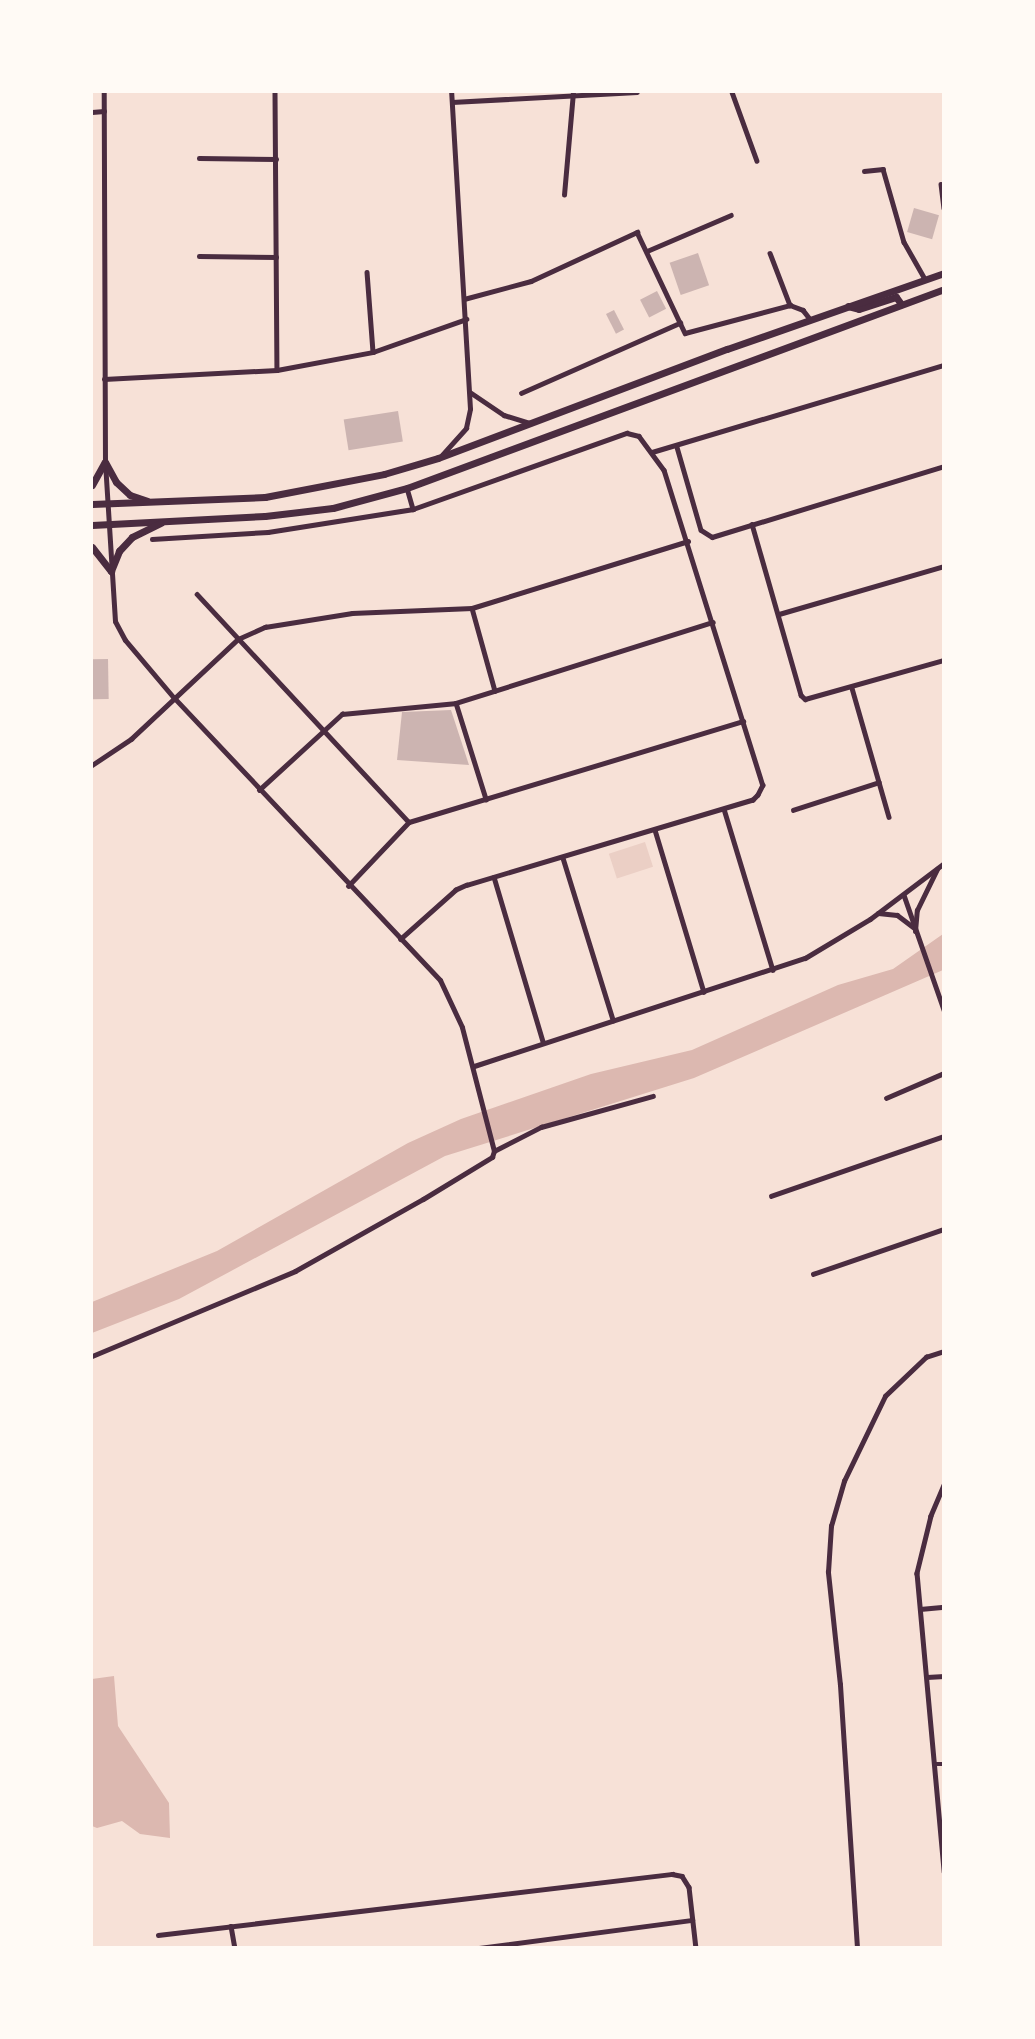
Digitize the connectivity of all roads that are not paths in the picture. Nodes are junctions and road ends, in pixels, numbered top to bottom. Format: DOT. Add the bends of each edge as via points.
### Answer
graph roads {
  1 [pos="104,92"];
  2 [pos="275,92"];
  3 [pos="452,92"];
  4 [pos="637,92"];
  5 [pos="732,92"];
  6 [pos="574,94"];
  7 [pos="452,102"];
  8 [pos="104,111"];
  9 [pos="92,112"];
  10 [pos="200,158"];
  11 [pos="276,159"];
  12 [pos="757,160"];
  13 [pos="864,171"];
  14 [pos="940,184"];
  15 [pos="564,195"];
  16 [pos="944,208"];
  17 [pos="731,215"];
  18 [pos="647,252"];
  19 [pos="770,254"];
  20 [pos="199,256"];
  21 [pos="276,257"];
  22 [pos="368,272"];
  23 [pos="941,273"];
  24 [pos="925,279"];
  25 [pos="944,289"];
  26 [pos="464,299"];
  27 [pos="901,304"];
  28 [pos="790,305"];
  29 [pos="848,306"];
  30 [pos="466,319"];
  31 [pos="810,319"];
  32 [pos="680,323"];
  33 [pos="373,352"];
  34 [pos="944,365"];
  35 [pos="277,370"];
  36 [pos="104,379"];
  37 [pos="470,392"];
  38 [pos="521,393"];
  39 [pos="534,423"];
  40 [pos="677,447"];
  41 [pos="652,452"];
  42 [pos="438,458"];
  43 [pos="105,462"];
  44 [pos="944,466"];
  45 [pos="92,484"];
  46 [pos="407,488"];
  47 [pos="152,502"];
  48 [pos="92,504"];
  49 [pos="109,504"];
  50 [pos="413,509"];
  51 [pos="164,521"];
  52 [pos="109,524"];
  53 [pos="752,524"];
  54 [pos="92,525"];
  55 [pos="152,539"];
  56 [pos="688,541"];
  57 [pos="92,548"];
  58 [pos="944,566"];
  59 [pos="111,571"];
  60 [pos="197,594"];
  61 [pos="472,608"];
  62 [pos="779,614"];
  63 [pos="713,622"];
  64 [pos="238,639"];
  65 [pos="943,660"];
  66 [pos="944,667"];
  67 [pos="852,688"];
  68 [pos="495,691"];
  69 [pos="174,698"];
  70 [pos="456,704"];
  71 [pos="743,721"];
  72 [pos="323,731"];
  73 [pos="92,765"];
  74 [pos="879,782"];
  75 [pos="259,790"];
  76 [pos="486,799"];
  77 [pos="724,809"];
  78 [pos="793,810"];
  79 [pos="889,817"];
  80 [pos="409,822"];
  81 [pos="656,830"];
  82 [pos="563,858"];
  83 [pos="944,863"];
  84 [pos="938,867"];
  85 [pos="494,877"];
  86 [pos="348,886"];
  87 [pos="904,894"];
  88 [pos="878,913"];
  89 [pos="914,929"];
  90 [pos="401,939"];
  91 [pos="773,970"];
  92 [pos="704,992"];
  93 [pos="944,1010"];
  94 [pos="613,1020"];
  95 [pos="543,1041"];
  96 [pos="474,1066"];
  97 [pos="944,1073"];
  98 [pos="653,1096"];
  99 [pos="886,1098"];
  100 [pos="944,1136"];
  101 [pos="494,1151"];
  102 [pos="771,1196"];
  103 [pos="944,1229"];
  104 [pos="813,1274"];
  105 [pos="944,1351"];
  106 [pos="92,1356"];
  107 [pos="944,1485"];
  108 [pos="944,1607"];
  109 [pos="920,1609"];
  110 [pos="944,1676"];
  111 [pos="927,1677"];
  112 [pos="934,1764"];
  113 [pos="944,1764"];
  114 [pos="944,1872"];
  115 [pos="692,1920"];
  116 [pos="231,1926"];
  117 [pos="158,1935"];
  118 [pos="552,1940"];
  119 [pos="235,1947"];
  120 [pos="479,1947"];
  121 [pos="553,1947"];
  122 [pos="696,1947"];
  123 [pos="856,1947"];
  1 -- 8 [label="street"];
  2 -- 11 [label="street"];
  3 -- 7 [label="street"];
  4 -- 6 [label="street"];
  5 -- 12 [label="street"];
  6 -- 7 [label="street"];
  6 -- 15 [label="street"];
  7 -- 26 [label="street"];
  8 -- 9 [label="street"];
  8 -- 36 [label="street"];
  10 -- 11 [label="street"];
  11 -- 21 [label="street"];
  13 -- 24 [label="street" via="883,169 904,242"];
  14 -- 16 [label="street"];
  17 -- 18 [label="street"];
  18 -- 26 [label="street" via="637,232 531,281"];
  18 -- 32 [label="street"];
  19 -- 28 [label="street"];
  20 -- 21 [label="street"];
  21 -- 35 [label="street"];
  22 -- 33 [label="street"];
  23 -- 24 [label="highway"];
  24 -- 29 [label="highway"];
  25 -- 27 [label="highway"];
  26 -- 30 [label="street"];
  27 -- 29 [label="highway" via="896,297 859,309"];
  27 -- 46 [label="highway"];
  28 -- 31 [label="street" via="803,310"];
  28 -- 32 [label="street" via="685,333"];
  29 -- 31 [label="highway"];
  30 -- 33 [label="street"];
  30 -- 37 [label="street"];
  31 -- 39 [label="highway"];
  32 -- 38 [label="street"];
  33 -- 35 [label="street"];
  34 -- 40 [label="street"];
  35 -- 36 [label="street"];
  36 -- 43 [label="street"];
  37 -- 39 [label="street" via="504,415"];
  37 -- 42 [label="street" via="466,428"];
  39 -- 42 [label="highway"];
  40 -- 41 [label="street"];
  40 -- 53 [label="street" via="701,530 712,537"];
  41 -- 50 [label="street" via="639,436 627,433"];
  41 -- 56 [label="street" via="672,486"];
  42 -- 47 [label="highway" via="324,489 266,497"];
  43 -- 45 [label="highway"];
  43 -- 47 [label="highway" via="116,482 130,495"];
  43 -- 49 [label="street"];
  44 -- 53 [label="street"];
  46 -- 50 [label="street"];
  46 -- 51 [label="highway" via="333,508"];
  47 -- 49 [label="highway"];
  48 -- 49 [label="highway"];
  49 -- 52 [label="street"];
  50 -- 55 [label="street" via="268,532"];
  51 -- 52 [label="highway"];
  51 -- 59 [label="highway" via="132,537 119,551"];
  52 -- 54 [label="highway"];
  52 -- 59 [label="street"];
  53 -- 62 [label="street"];
  56 -- 61 [label="street"];
  56 -- 63 [label="street"];
  57 -- 59 [label="highway"];
  58 -- 62 [label="street"];
  59 -- 69 [label="street" via="115,621"];
  60 -- 64 [label="street"];
  61 -- 64 [label="street" via="352,613 265,627"];
  61 -- 68 [label="street"];
  62 -- 67 [label="street" via="801,696 805,699"];
  63 -- 68 [label="street"];
  63 -- 71 [label="street"];
  64 -- 69 [label="street"];
  64 -- 72 [label="street"];
  65 -- 66 [label="street"];
  65 -- 67 [label="street"];
  67 -- 74 [label="street"];
  68 -- 70 [label="street"];
  69 -- 73 [label="street" via="131,739"];
  69 -- 75 [label="street"];
  70 -- 72 [label="street" via="355,711 342,714"];
  70 -- 76 [label="street"];
  71 -- 76 [label="street"];
  71 -- 77 [label="street" via="763,785 753,800"];
  72 -- 75 [label="street"];
  72 -- 80 [label="street"];
  74 -- 78 [label="street"];
  74 -- 79 [label="street"];
  75 -- 86 [label="street"];
  76 -- 80 [label="street"];
  77 -- 81 [label="street"];
  77 -- 91 [label="street"];
  80 -- 86 [label="street"];
  81 -- 82 [label="street"];
  81 -- 92 [label="street"];
  82 -- 85 [label="street"];
  82 -- 94 [label="street"];
  83 -- 84 [label="street"];
  84 -- 87 [label="street"];
  84 -- 89 [label="street" via="917,910"];
  85 -- 90 [label="street" via="456,890"];
  85 -- 95 [label="street"];
  86 -- 90 [label="street"];
  87 -- 88 [label="street"];
  87 -- 89 [label="street"];
  88 -- 89 [label="street" via="897,915"];
  88 -- 91 [label="street" via="805,958"];
  89 -- 93 [label="street"];
  90 -- 96 [label="street" via="449,995"];
  91 -- 92 [label="street"];
  92 -- 94 [label="street"];
  94 -- 95 [label="street"];
  95 -- 96 [label="street"];
  96 -- 101 [label="street"];
  97 -- 99 [label="street"];
  98 -- 101 [label="street" via="541,1127"];
  100 -- 102 [label="street"];
  101 -- 106 [label="street" via="492,1157 423,1199 295,1271"];
  103 -- 104 [label="street"];
  105 -- 123 [label="street" via="926,1357 885,1396 844,1482 831,1526 828,1572 840,1685"];
  107 -- 109 [label="street" via="931,1516 917,1573"];
  108 -- 109 [label="street"];
  109 -- 111 [label="street"];
  110 -- 111 [label="street"];
  111 -- 112 [label="street"];
  112 -- 113 [label="street"];
  112 -- 114 [label="street"];
  115 -- 116 [label="street" via="689,1887 682,1876 672,1874"];
  115 -- 118 [label="street"];
  115 -- 122 [label="street"];
  116 -- 117 [label="street"];
  116 -- 119 [label="street"];
  118 -- 120 [label="street"];
  118 -- 121 [label="street"];
}
